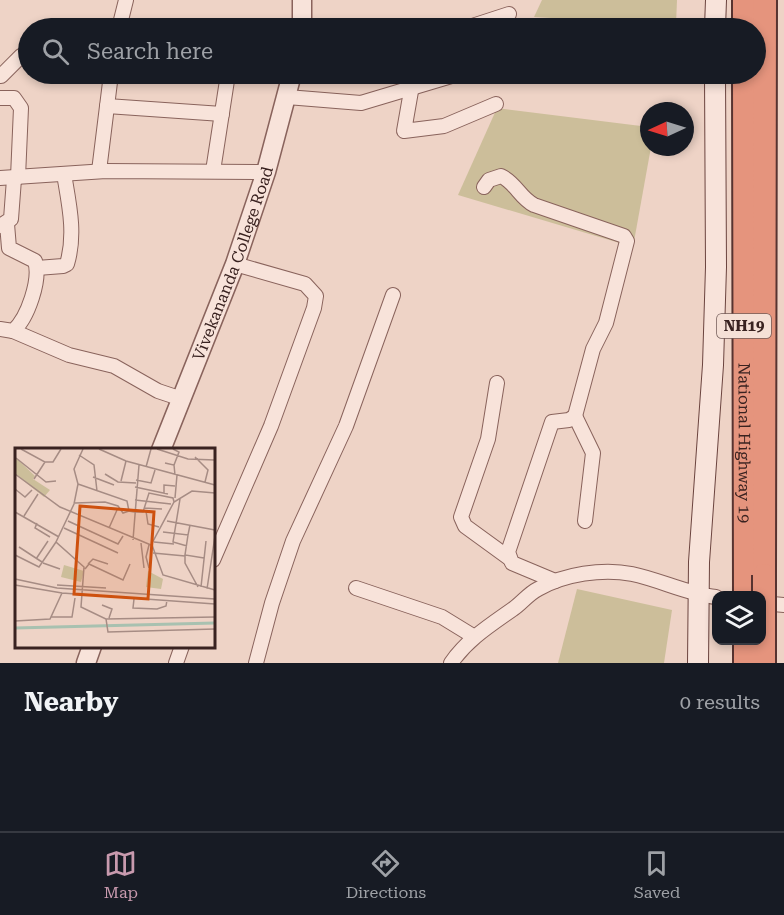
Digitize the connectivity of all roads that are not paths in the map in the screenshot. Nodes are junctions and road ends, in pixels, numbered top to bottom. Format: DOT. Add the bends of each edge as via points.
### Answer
graph roads {
  1 [pos="126,0"];
  2 [pos="716,0"];
  3 [pos="744,0"];
  4 [pos="765,0"];
  5 [pos="304,1"];
  6 [pos="509,14"];
  7 [pos="122,18"];
  8 [pos="306,18"];
  9 [pos="497,18"];
  10 [pos="715,18"];
  11 [pos="744,18"];
  12 [pos="765,18"];
  13 [pos="18,59"];
  14 [pos="1,76"];
  15 [pos="110,84"];
  16 [pos="226,84"];
  17 [pos="290,84"];
  18 [pos="412,84"];
  19 [pos="424,84"];
  20 [pos="715,84"];
  21 [pos="744,84"];
  22 [pos="763,84"];
  23 [pos="411,88"];
  24 [pos="287,97"];
  25 [pos="0,98"];
  26 [pos="496,104"];
  27 [pos="107,106"];
  28 [pos="222,114"];
  29 [pos="99,171"];
  30 [pos="213,171"];
  31 [pos="266,172"];
  32 [pos="64,174"];
  33 [pos="11,178"];
  34 [pos="484,187"];
  35 [pos="4,225"];
  36 [pos="235,264"];
  37 [pos="37,267"];
  38 [pos="393,295"];
  39 [pos="6,330"];
  40 [pos="497,383"];
  41 [pos="179,398"];
  42 [pos="575,416"];
  43 [pos="162,448"];
  44 [pos="585,521"];
  45 [pos="214,557"];
  46 [pos="509,558"];
  47 [pos="555,581"];
  48 [pos="751,583"];
  49 [pos="356,588"];
  50 [pos="707,596"];
  51 [pos="784,605"];
  52 [pos="766,611"];
  53 [pos="473,636"];
  54 [pos="745,645"];
  55 [pos="764,645"];
  56 [pos="91,648"];
  57 [pos="181,648"];
  58 [pos="86,663"];
  59 [pos="176,663"];
  60 [pos="256,663"];
  61 [pos="451,663"];
  62 [pos="698,663"];
  63 [pos="745,663"];
  64 [pos="764,663"];
  1 -- 7 [label="street"];
  2 -- 10 [label="main road"];
  3 -- 11 [label="highway"];
  4 -- 12 [label="highway, NH19"];
  5 -- 8 [label="street"];
  6 -- 9 [label="street"];
  13 -- 14 [label="street"];
  15 -- 27 [label="street"];
  16 -- 28 [label="street"];
  17 -- 24 [label="street, Vivekananda College Road"];
  18 -- 23 [label="street"];
  19 -- 23 [label="street"];
  20 -- 50 [label="main road" via="716,267"];
  21 -- 48 [label="highway, National Highway 19 / NH19"];
  22 -- 48 [label="highway, NH19"];
  23 -- 24 [label="street" via="361,103"];
  23 -- 26 [label="street" via="402,129 406,132 444,126"];
  24 -- 31 [label="street, Vivekananda College Road"];
  25 -- 33 [label="street" via="14,98 21,108"];
  27 -- 28 [label="street"];
  27 -- 29 [label="street"];
  28 -- 30 [label="street"];
  29 -- 30 [label="street"];
  29 -- 32 [label="street"];
  30 -- 31 [label="street"];
  31 -- 36 [label="street, Vivekananda College Road"];
  32 -- 33 [label="street"];
  32 -- 37 [label="street" via="72,221 67,264"];
  33 -- 35 [label="street" via="12,213"];
  34 -- 42 [label="street" via="489,180 501,176 513,182 534,205 626,237 625,255 606,323 593,349"];
  35 -- 37 [label="street" via="9,248 35,261"];
  36 -- 41 [label="street, Vivekananda College Road"];
  36 -- 45 [label="street" via="305,285 316,296 271,426"];
  37 -- 39 [label="street" via="31,297 18,326"];
  38 -- 60 [label="street" via="346,426 293,541"];
  39 -- 41 [label="street" via="69,355 114,366"];
  40 -- 46 [label="street" via="488,439 461,517 465,526"];
  41 -- 43 [label="street, Vivekananda College Road"];
  42 -- 44 [label="street" via="593,453"];
  42 -- 46 [label="street" via="555,420 549,428"];
  46 -- 47 [label="street" via="518,566"];
  47 -- 50 [label="street" via="612,572"];
  47 -- 53 [label="street" via="538,588"];
  49 -- 53 [label="street" via="442,617"];
  50 -- 62 [label="main road"];
  51 -- 52 [label="street"];
  53 -- 61 [label="street"];
  54 -- 63 [label="highway"];
  55 -- 64 [label="highway, NH19"];
  56 -- 58 [label="street"];
  57 -- 59 [label="street"];
}
